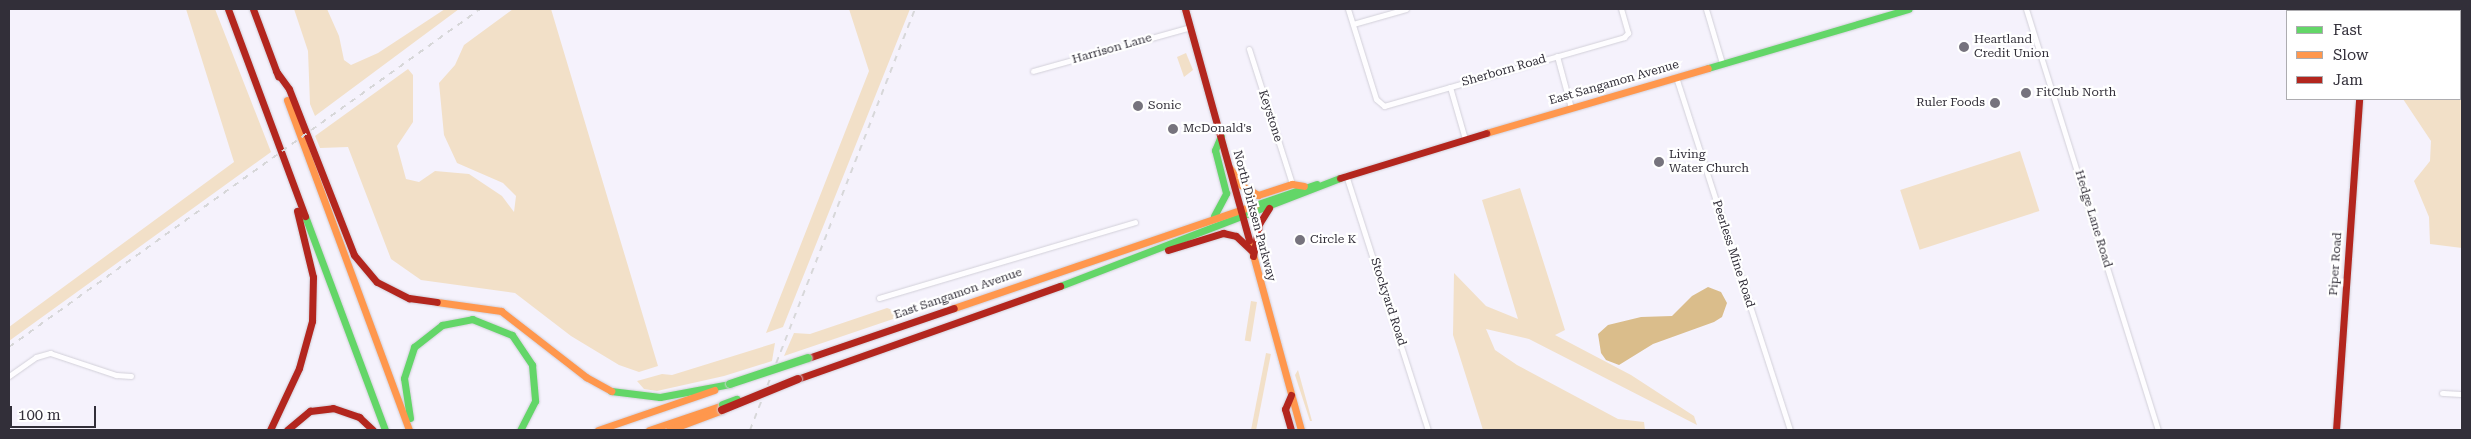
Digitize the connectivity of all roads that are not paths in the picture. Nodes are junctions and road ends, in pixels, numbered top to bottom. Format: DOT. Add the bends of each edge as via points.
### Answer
graph roads {
  1 [pos="228,9"];
  2 [pos="253,9"];
  3 [pos="1185,9"];
  4 [pos="1348,9"];
  5 [pos="1406,9"];
  6 [pos="1621,9"];
  7 [pos="1706,9"];
  8 [pos="1909,9"];
  9 [pos="2026,9"];
  10 [pos="1353,24"];
  11 [pos="1191,26"];
  12 [pos="1249,49"];
  13 [pos="1557,56"];
  14 [pos="1722,63"];
  15 [pos="276,71"];
  16 [pos="1033,71"];
  17 [pos="1676,77"];
  18 [pos="1450,87"];
  19 [pos="2359,100"];
  20 [pos="1571,108"];
  21 [pos="1221,136"];
  22 [pos="1465,138"];
  23 [pos="284,162"];
  24 [pos="1229,167"];
  25 [pos="1346,175"];
  26 [pos="1326,182"];
  27 [pos="1292,184"];
  28 [pos="1304,186"];
  29 [pos="1240,208"];
  30 [pos="1269,208"];
  31 [pos="1213,217"];
  32 [pos="1242,217"];
  33 [pos="1135,222"];
  34 [pos="1154,252"];
  35 [pos="1252,253"];
  36 [pos="879,298"];
  37 [pos="9,376"];
  38 [pos="131,376"];
  39 [pos="730,384"];
  40 [pos="2442,393"];
  41 [pos="2462,394"];
  42 [pos="1291,395"];
  43 [pos="723,408"];
  44 [pos="270,430"];
  45 [pos="287,430"];
  46 [pos="373,430"];
  47 [pos="385,430"];
  48 [pos="409,430"];
  49 [pos="415,430"];
  50 [pos="520,430"];
  51 [pos="598,430"];
  52 [pos="649,430"];
  53 [pos="669,430"];
  54 [pos="1291,430"];
  55 [pos="1300,430"];
  56 [pos="1428,430"];
  57 [pos="1790,430"];
  58 [pos="2158,430"];
  59 [pos="2336,430"];
  1 -- 23 [label="main road"];
  2 -- 15 [label="main road"];
  3 -- 11 [label="main road, North Dirksen Parkway"];
  4 -- 10 [label="street"];
  5 -- 10 [label="street"];
  6 -- 13 [label="street, Sherborn Road" via="1627,34"];
  7 -- 14 [label="street"];
  8 -- 14 [label="main road, East Sangamon Avenue"];
  9 -- 58 [label="street, Hedge Lane Road"];
  10 -- 18 [label="street, Sherborn Road" via="1381,105"];
  11 -- 16 [label="street, Harrison Lane"];
  11 -- 21 [label="main road, North Dirksen Parkway"];
  12 -- 27 [label="street, Keystone"];
  13 -- 18 [label="street, Sherborn Road"];
  13 -- 20 [label="street"];
  14 -- 17 [label="main road, East Sangamon Avenue"];
  15 -- 39 [label="main road" via="289,89 354,255 377,282 409,298 501,311 586,377 613,392 660,397"];
  15 -- 48 [label="main road"];
  17 -- 20 [label="main road, East Sangamon Avenue"];
  17 -- 57 [label="street, Peerless Mine Road"];
  18 -- 22 [label="street"];
  19 -- 59 [label="main road, Piper Road"];
  20 -- 22 [label="main road, East Sangamon Avenue"];
  21 -- 24 [label="main road, North Dirksen Parkway"];
  21 -- 31 [label="main road" via="1215,150 1226,193 1223,206"];
  22 -- 25 [label="main road, East Sangamon Avenue"];
  23 -- 44 [label="main road" via="311,264 314,306 302,360"];
  23 -- 47 [label="main road"];
  24 -- 27 [label="main road" via="1241,185 1255,194"];
  24 -- 29 [label="main road, North Dirksen Parkway"];
  25 -- 26 [label="main road, East Sangamon Avenue"];
  25 -- 56 [label="street, Stockyard Road"];
  26 -- 28 [label="main road, East Sangamon Avenue"];
  26 -- 30 [label="main road, East Sangamon Avenue"];
  27 -- 28 [label="main road"];
  28 -- 29 [label="main road, East Sangamon Avenue"];
  29 -- 31 [label="main road, East Sangamon Avenue"];
  29 -- 32 [label="main road, North Dirksen Parkway"];
  30 -- 32 [label="main road, East Sangamon Avenue"];
  30 -- 35 [label="main road" via="1258,224"];
  31 -- 39 [label="main road, East Sangamon Avenue, bridge"];
  32 -- 34 [label="main road, East Sangamon Avenue"];
  32 -- 35 [label="main road, North Dirksen Parkway"];
  33 -- 36 [label="street"];
  34 -- 35 [label="main road" via="1223,232 1236,236"];
  34 -- 43 [label="main road, East Sangamon Avenue, bridge"];
  35 -- 42 [label="main road, North Dirksen Parkway"];
  37 -- 38 [label="street" via="36,357 50,353 116,375"];
  39 -- 51 [label="main road, East Sangamon Avenue"];
  40 -- 41 [label="street"];
  42 -- 54 [label="main road" via="1286,409"];
  42 -- 55 [label="main road, North Dirksen Parkway"];
  43 -- 52 [label="main road"];
  43 -- 53 [label="main road"];
  45 -- 46 [label="main road" via="310,412 333,408 350,412"];
  49 -- 50 [label="main road" via="404,388 410,353 433,330 452,322 472,319 512,335 532,365 535,401"];
}
